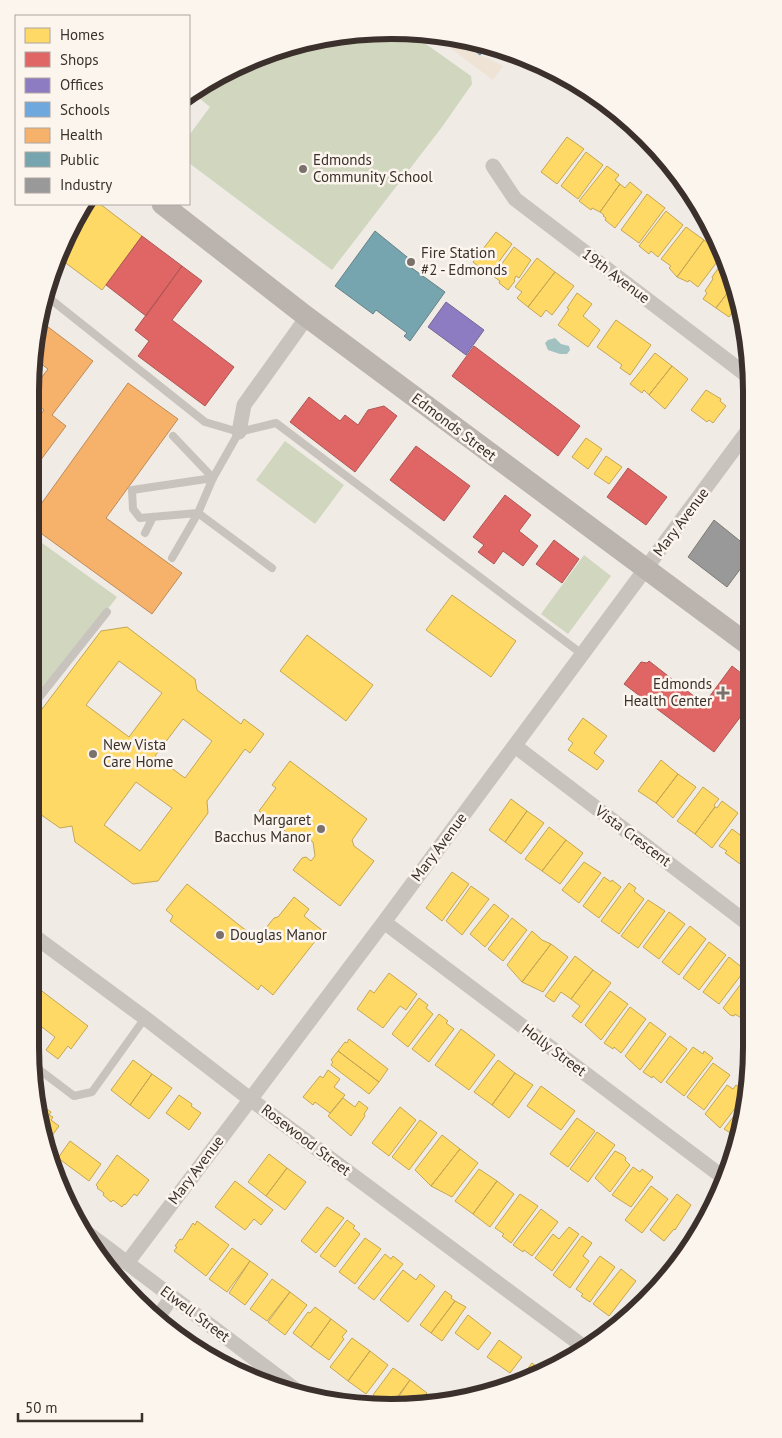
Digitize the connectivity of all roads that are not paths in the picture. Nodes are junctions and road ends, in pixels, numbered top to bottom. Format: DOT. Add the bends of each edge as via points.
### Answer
graph roads {
  1 [pos="493,166"];
  2 [pos="163,205"];
  3 [pos="51,300"];
  4 [pos="307,317"];
  5 [pos="742,373"];
  6 [pos="238,432"];
  7 [pos="173,436"];
  8 [pos="743,437"];
  9 [pos="213,478"];
  10 [pos="198,513"];
  11 [pos="154,517"];
  12 [pos="145,533"];
  13 [pos="172,558"];
  14 [pos="272,568"];
  15 [pos="646,568"];
  16 [pos="107,612"];
  17 [pos="743,641"];
  18 [pos="582,654"];
  19 [pos="39,698"];
  20 [pos="515,746"];
  21 [pos="743,920"];
  22 [pos="384,922"];
  23 [pos="39,940"];
  24 [pos="145,1018"];
  25 [pos="40,1070"];
  26 [pos="250,1099"];
  27 [pos="719,1174"];
  28 [pos="96,1239"];
  29 [pos="127,1263"];
  30 [pos="172,1297"];
  31 [pos="161,1313"];
  32 [pos="580,1344"];
  33 [pos="286,1383"];
  1 -- 5 [label="street, 19th Avenue" via="514,199"];
  2 -- 4 [label="street, Edmonds Street"];
  3 -- 6 [label="lane" via="205,422"];
  4 -- 6 [label="street" via="244,405"];
  4 -- 15 [label="street, Edmonds Street"];
  6 -- 9 [label="lane"];
  6 -- 18 [label="lane" via="276,423"];
  7 -- 9 [label="lane"];
  8 -- 15 [label="street, Mary Avenue"];
  9 -- 10 [label="lane"];
  9 -- 11 [label="lane" via="132,490 133,509 140,518"];
  10 -- 11 [label="lane"];
  10 -- 13 [label="lane"];
  10 -- 14 [label="lane"];
  11 -- 12 [label="lane"];
  15 -- 17 [label="street, Edmonds Street"];
  15 -- 18 [label="street, Mary Avenue"];
  16 -- 19 [label="lane"];
  18 -- 20 [label="street, Mary Avenue"];
  20 -- 21 [label="street, Vista Crescent"];
  20 -- 22 [label="street, Mary Avenue"];
  22 -- 26 [label="street, Mary Avenue"];
  22 -- 27 [label="street, Holly Street"];
  23 -- 24 [label="street, Rosewood Street"];
  24 -- 25 [label="lane" via="92,1092 74,1096"];
  24 -- 26 [label="street, Rosewood Street"];
  26 -- 29 [label="street, Mary Avenue"];
  26 -- 32 [label="street, Rosewood Street"];
  28 -- 29 [label="street, Elwell Street"];
  29 -- 30 [label="street, Elwell Street"];
  30 -- 31 [label="street"];
  30 -- 33 [label="street, Elwell Street"];
}
